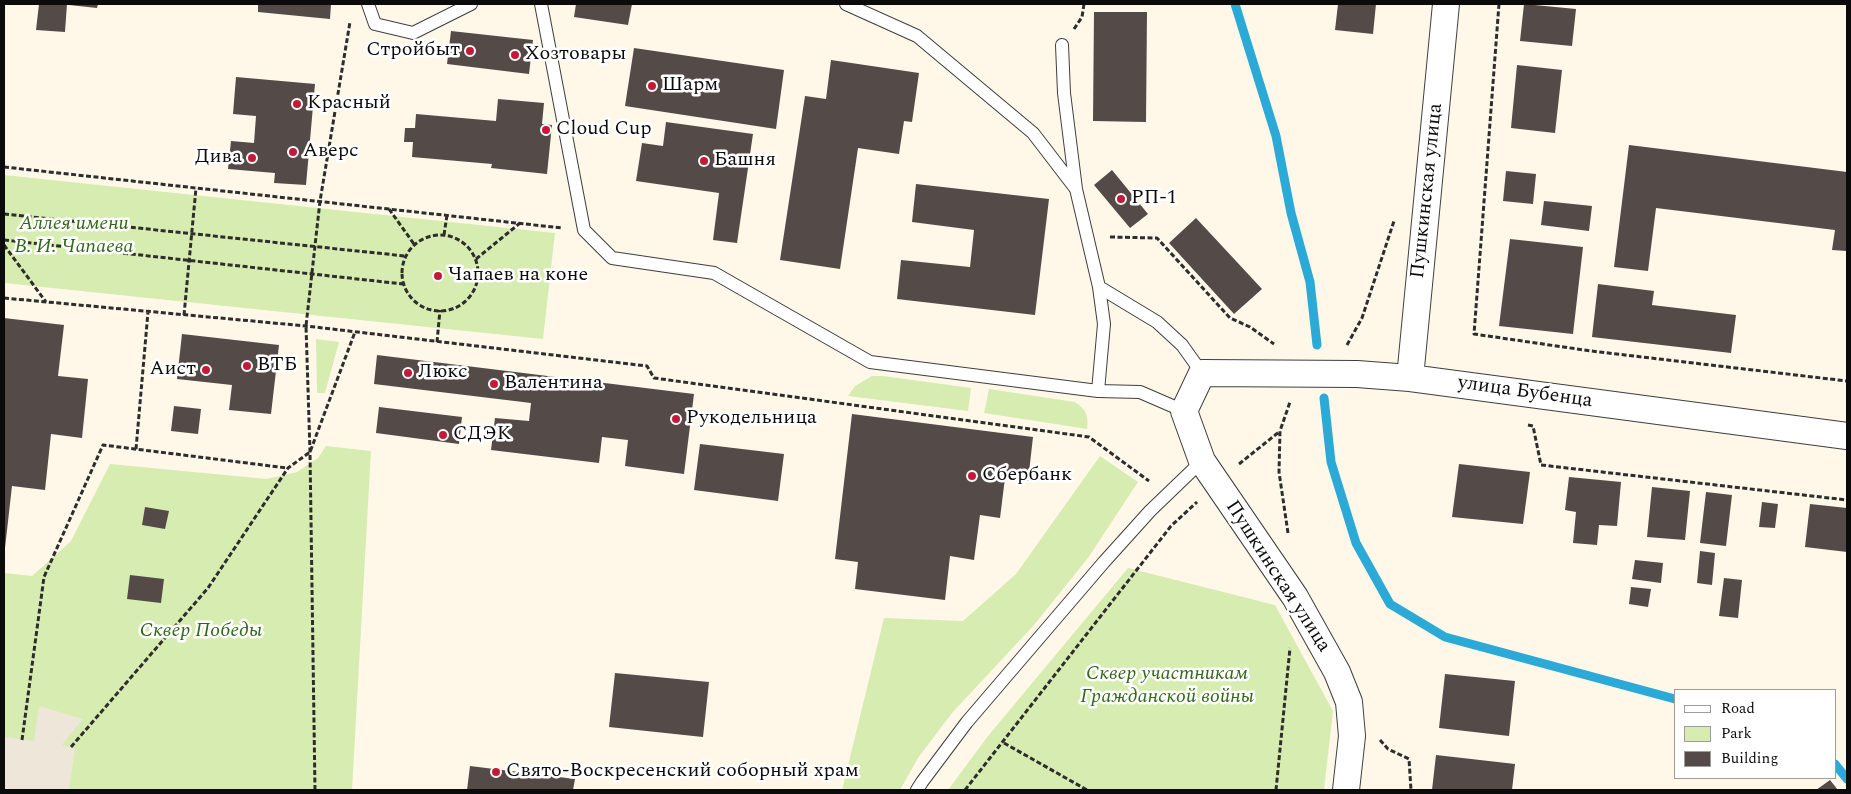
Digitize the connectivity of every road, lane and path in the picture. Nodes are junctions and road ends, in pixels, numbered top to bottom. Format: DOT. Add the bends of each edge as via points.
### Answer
graph roads {
  1 [pos="368,4"];
  2 [pos="471,4"];
  3 [pos="541,4"];
  4 [pos="846,4"];
  5 [pos="1446,4"];
  6 [pos="1499,4"];
  7 [pos="351,13"];
  8 [pos="1062,45"];
  9 [pos="4,167"];
  10 [pos="196,188"];
  11 [pos="1076,189"];
  12 [pos="320,201"];
  13 [pos="389,209"];
  14 [pos="4,214"];
  15 [pos="447,215"];
  16 [pos="1395,220"];
  17 [pos="520,223"];
  18 [pos="584,230"];
  19 [pos="192,233"];
  20 [pos="444,235"];
  21 [pos="1087,236"];
  22 [pos="4,240"];
  23 [pos="414,244"];
  24 [pos="4,245"];
  25 [pos="315,246"];
  26 [pos="405,256"];
  27 [pos="476,259"];
  28 [pos="189,260"];
  29 [pos="312,274"];
  30 [pos="403,284"];
  31 [pos="1099,287"];
  32 [pos="4,298"];
  33 [pos="46,302"];
  34 [pos="440,310"];
  35 [pos="148,312"];
  36 [pos="184,315"];
  37 [pos="306,326"];
  38 [pos="355,332"];
  39 [pos="437,342"];
  40 [pos="1278,348"];
  41 [pos="1343,353"];
  42 [pos="1202,372"];
  43 [pos="1410,378"];
  44 [pos="1847,381"];
  45 [pos="1098,391"];
  46 [pos="1184,411"];
  47 [pos="1280,431"];
  48 [pos="1847,436"];
  49 [pos="136,449"];
  50 [pos="310,452"];
  51 [pos="1202,461"];
  52 [pos="1541,465"];
  53 [pos="288,468"];
  54 [pos="1233,469"];
  55 [pos="1167,494"];
  56 [pos="1202,496"];
  57 [pos="1847,500"];
  58 [pos="1184,514"];
  59 [pos="1291,643"];
  60 [pos="22,740"];
  61 [pos="1004,743"];
  62 [pos="71,747"];
  63 [pos="315,790"];
  64 [pos="917,790"];
  65 [pos="965,790"];
  66 [pos="1087,790"];
  67 [pos="1276,790"];
  68 [pos="1346,790"];
  1 -- 2 [label="lane" via="375,24 413,33"];
  3 -- 18 [label="lane"];
  4 -- 11 [label="lane" via="917,36 1033,133"];
  5 -- 43 [label="street, Пушкинская улица"];
  6 -- 44 [label="path" via="1474,334"];
  7 -- 12 [label="path"];
  8 -- 11 [label="lane" via="1064,93"];
  9 -- 10 [label="path"];
  10 -- 12 [label="path"];
  10 -- 19 [label="path"];
  11 -- 21 [label="lane"];
  12 -- 13 [label="path"];
  12 -- 25 [label="path"];
  13 -- 15 [label="path"];
  13 -- 23 [label="path"];
  14 -- 19 [label="path"];
  15 -- 17 [label="path"];
  15 -- 20 [label="path"];
  16 -- 41 [label="path" via="1362,318"];
  17 -- 18 [label="path"];
  17 -- 27 [label="path"];
  18 -- 45 [label="lane" via="612,258 714,272 870,362"];
  19 -- 25 [label="path"];
  19 -- 28 [label="path"];
  20 -- 23 [label="path" via="426,237"];
  20 -- 27 [label="path" via="467,246"];
  21 -- 31 [label="lane"];
  21 -- 40 [label="path" via="1157,238 1230,318 1250,327"];
  22 -- 28 [label="path"];
  23 -- 26 [label="path"];
  24 -- 33 [label="path"];
  25 -- 26 [label="path"];
  25 -- 29 [label="path"];
  26 -- 30 [label="path" via="401,269"];
  27 -- 34 [label="path" via="476,284 470,296 461,305"];
  28 -- 29 [label="path"];
  28 -- 36 [label="path"];
  29 -- 30 [label="path"];
  29 -- 37 [label="path"];
  30 -- 34 [label="path" via="415,302 425,308"];
  31 -- 42 [label="lane" via="1158,322 1182,345"];
  31 -- 45 [label="lane" via="1104,324"];
  32 -- 33 [label="path"];
  33 -- 35 [label="path"];
  34 -- 39 [label="path"];
  35 -- 36 [label="path"];
  35 -- 49 [label="path"];
  36 -- 37 [label="path"];
  37 -- 38 [label="path"];
  37 -- 50 [label="path"];
  38 -- 39 [label="path"];
  38 -- 50 [label="path"];
  39 -- 55 [label="path" via="646,366 654,378 1089,437"];
  42 -- 43 [label="street, улица Бубенца"];
  42 -- 46 [label="street"];
  43 -- 48 [label="street, улица Бубенца"];
  45 -- 46 [label="lane" via="1140,392"];
  46 -- 51 [label="street, Пушкинская улица"];
  47 -- 54 [label="path"];
  49 -- 53 [label="path"];
  49 -- 60 [label="path" via="103,445 44,577"];
  50 -- 53 [label="path"];
  50 -- 63 [label="path"];
  51 -- 55 [label="lane"];
  51 -- 68 [label="street, Пушкинская улица" via="1295,597 1337,672 1349,702 1352,736"];
  52 -- 57 [label="path"];
  53 -- 62 [label="path" via="208,588"];
  55 -- 58 [label="path"];
  55 -- 64 [label="lane" via="1104,562 968,722"];
  56 -- 58 [label="path"];
  58 -- 61 [label="path" via="1171,526"];
  59 -- 67 [label="path"];
  61 -- 65 [label="path"];
  61 -- 66 [label="path"];
}
